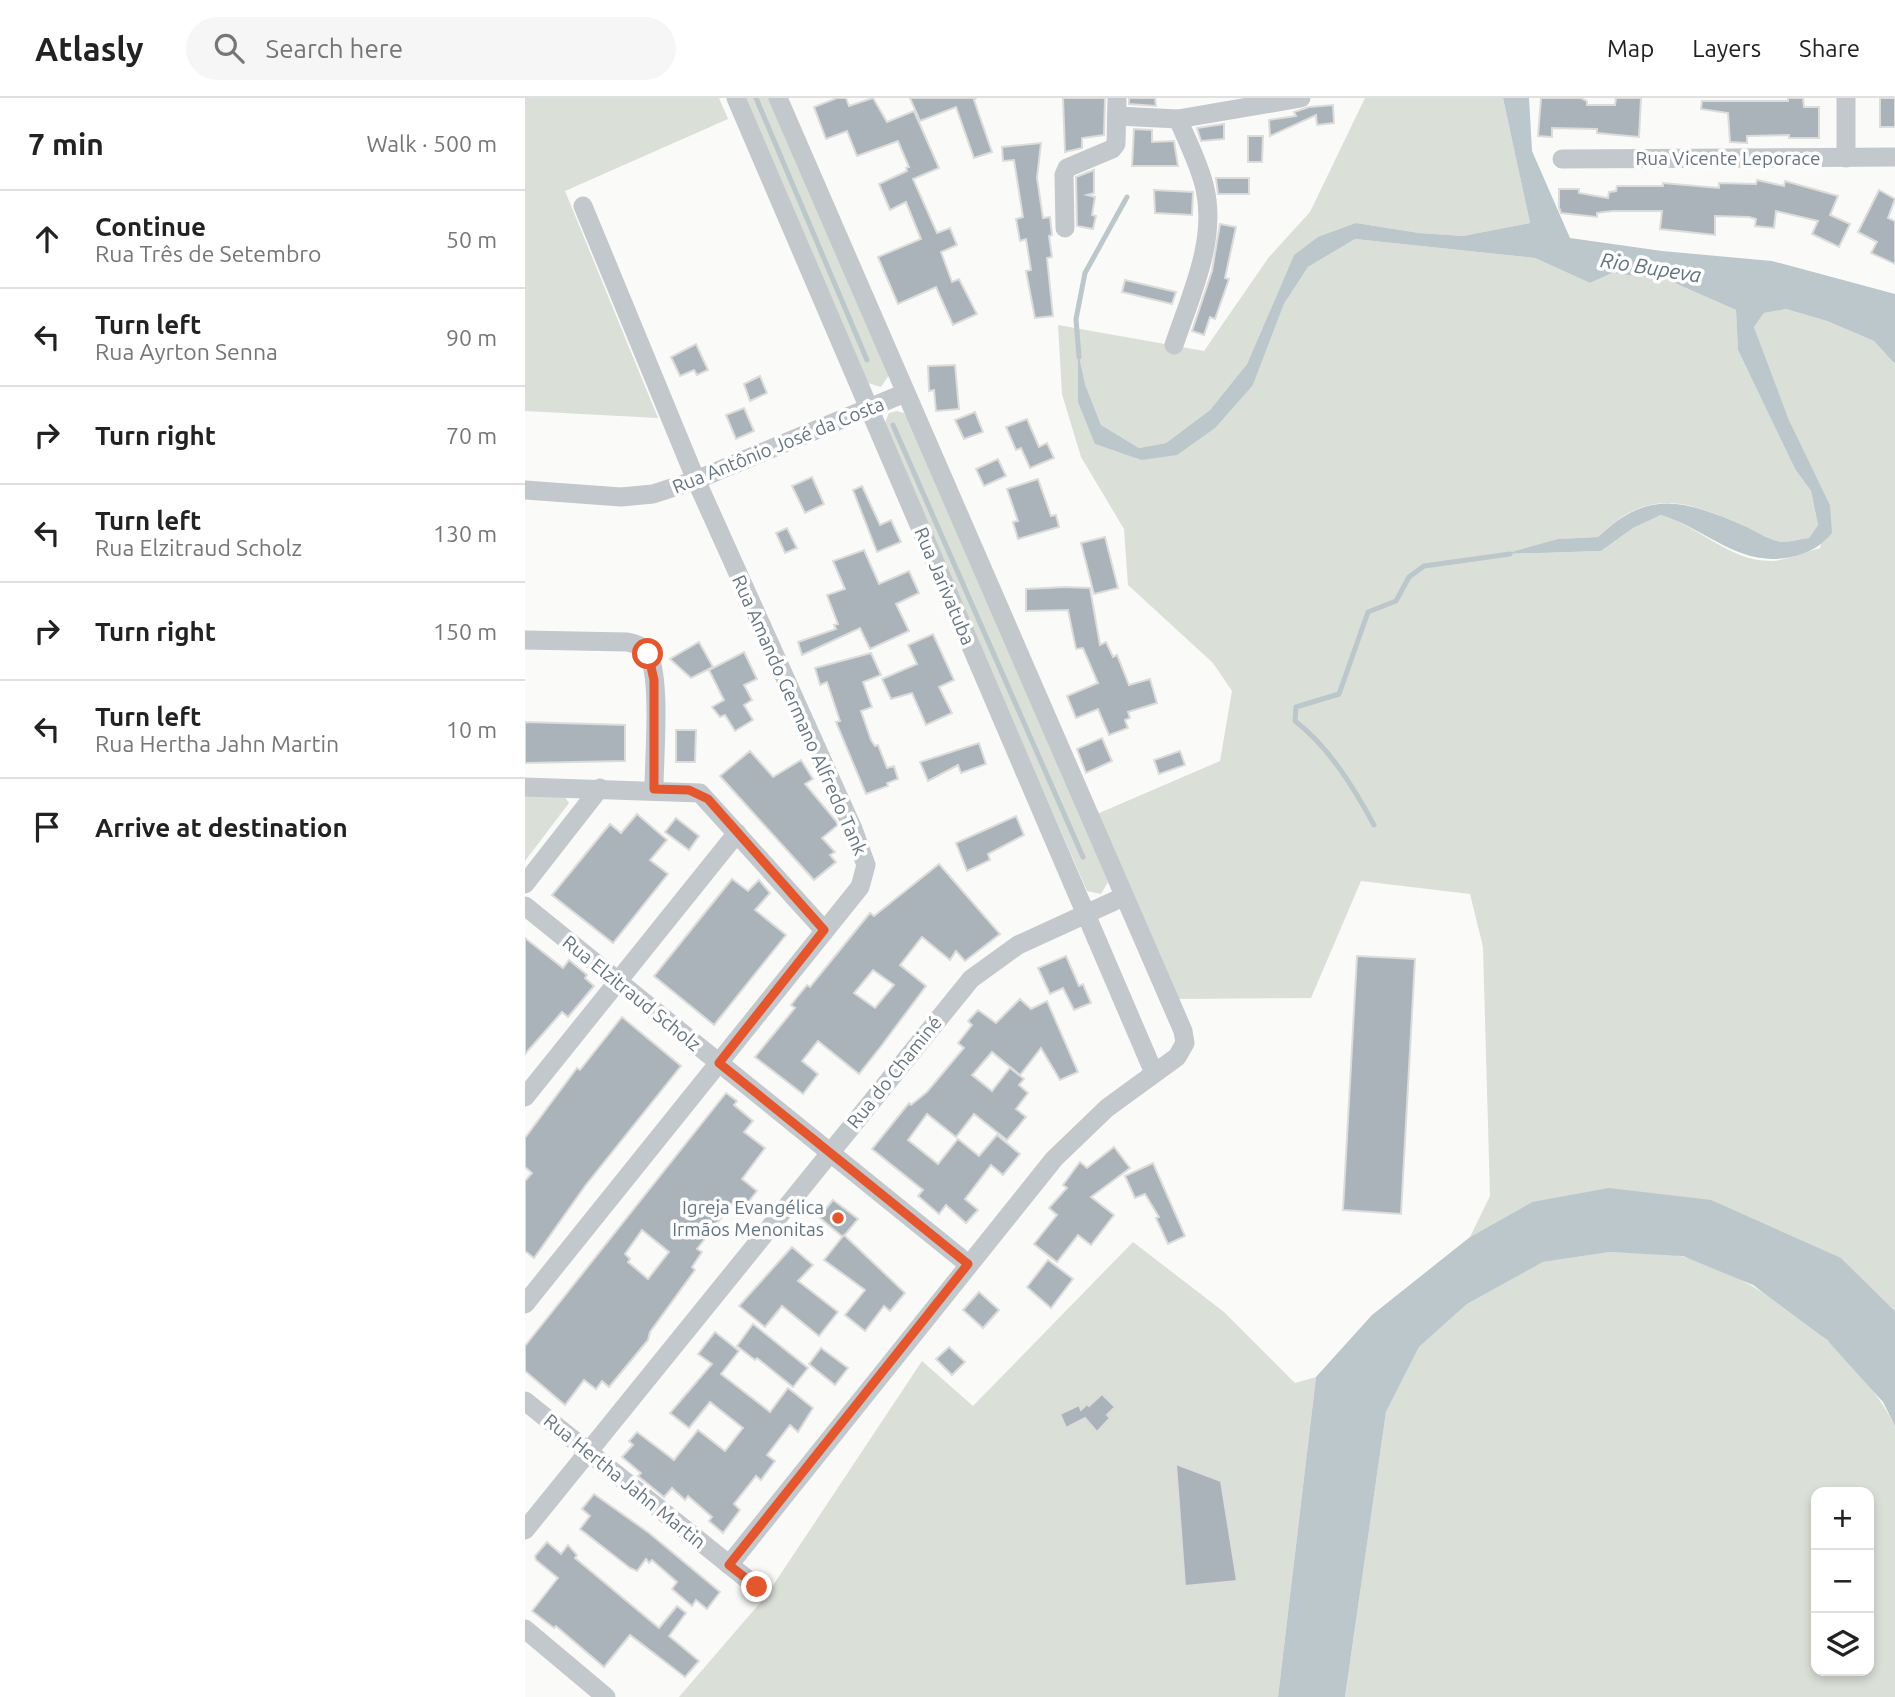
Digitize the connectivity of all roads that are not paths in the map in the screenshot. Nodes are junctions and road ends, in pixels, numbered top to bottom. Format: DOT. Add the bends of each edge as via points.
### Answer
graph roads {
  1 [pos="736,98"];
  2 [pos="778,98"];
  3 [pos="1301,98"];
  4 [pos="1846,98"];
  5 [pos="1117,107"];
  6 [pos="1178,119"];
  7 [pos="1895,157"];
  8 [pos="1846,158"];
  9 [pos="1562,159"];
  10 [pos="583,206"];
  11 [pos="1065,228"];
  12 [pos="1174,345"];
  13 [pos="905,393"];
  14 [pos="869,409"];
  15 [pos="696,480"];
  16 [pos="525,490"];
  17 [pos="525,640"];
  18 [pos="525,787"];
  19 [pos="600,788"];
  20 [pos="654,789"];
  21 [pos="737,833"];
  22 [pos="525,884"];
  23 [pos="1123,897"];
  24 [pos="525,906"];
  25 [pos="1085,913"];
  26 [pos="824,930"];
  27 [pos="617,981"];
  28 [pos="719,1063"];
  29 [pos="1154,1073"];
  30 [pos="525,1097"];
  31 [pos="829,1152"];
  32 [pos="968,1264"];
  33 [pos="525,1304"];
  34 [pos="525,1401"];
  35 [pos="588,1452"];
  36 [pos="525,1531"];
  37 [pos="729,1565"];
  38 [pos="757,1587"];
  39 [pos="525,1629"];
  40 [pos="606,1697"];
  1 -- 14 [label="street, Rua Jarivatuba"];
  2 -- 13 [label="street, Rua Jarivatuba"];
  3 -- 6 [label="street"];
  4 -- 8 [label="street"];
  5 -- 6 [label="street"];
  5 -- 11 [label="street" via="1112,149 1066,168"];
  6 -- 12 [label="street" via="1202,177 1208,209 1199,273"];
  7 -- 8 [label="street, Rua Vicente Leporace"];
  8 -- 9 [label="street, Rua Vicente Leporace"];
  10 -- 15 [label="street, Rua Amando Germano Alfredo Tank"];
  13 -- 14 [label="street, Rua Antônio José da Costa"];
  13 -- 23 [label="street, Rua Jarivatuba"];
  14 -- 15 [label="street, Rua Antônio José da Costa"];
  14 -- 25 [label="street, Rua Jarivatuba"];
  15 -- 16 [label="street, Rua Antônio José da Costa" via="653,494 621,498"];
  15 -- 26 [label="street, Rua Amando Germano Alfredo Tank" via="863,853 864,878"];
  17 -- 20 [label="street" via="627,642 648,654 654,680"];
  18 -- 19 [label="street"];
  19 -- 20 [label="street"];
  19 -- 22 [label="street"];
  20 -- 21 [label="street" via="700,793"];
  21 -- 26 [label="street"];
  21 -- 27 [label="street"];
  23 -- 25 [label="street, Rua do Chaminé"];
  23 -- 29 [label="street, Rua Jarivatuba" via="1183,1031 1182,1052"];
  24 -- 27 [label="street, Rua Elzitraud Scholz"];
  25 -- 29 [label="street, Rua Jarivatuba"];
  25 -- 31 [label="street, Rua do Chaminé" via="1018,945 971,979"];
  26 -- 28 [label="street, Rua Amando Germano Alfredo Tank"];
  27 -- 28 [label="street, Rua Elzitraud Scholz"];
  27 -- 30 [label="street"];
  28 -- 31 [label="street, Rua Elzitraud Scholz"];
  28 -- 33 [label="street, Rua Amando Germano Alfredo Tank"];
  29 -- 32 [label="street" via="1072,1139"];
  31 -- 32 [label="street, Rua Elzitraud Scholz"];
  31 -- 35 [label="street, Rua do Chaminé"];
  32 -- 37 [label="street"];
  34 -- 35 [label="street, Rua Hertha Jahn Martin"];
  35 -- 36 [label="street, Rua do Chaminé"];
  35 -- 37 [label="street, Rua Hertha Jahn Martin"];
  37 -- 38 [label="street, Rua Hertha Jahn Martin"];
  39 -- 40 [label="street"];
}
